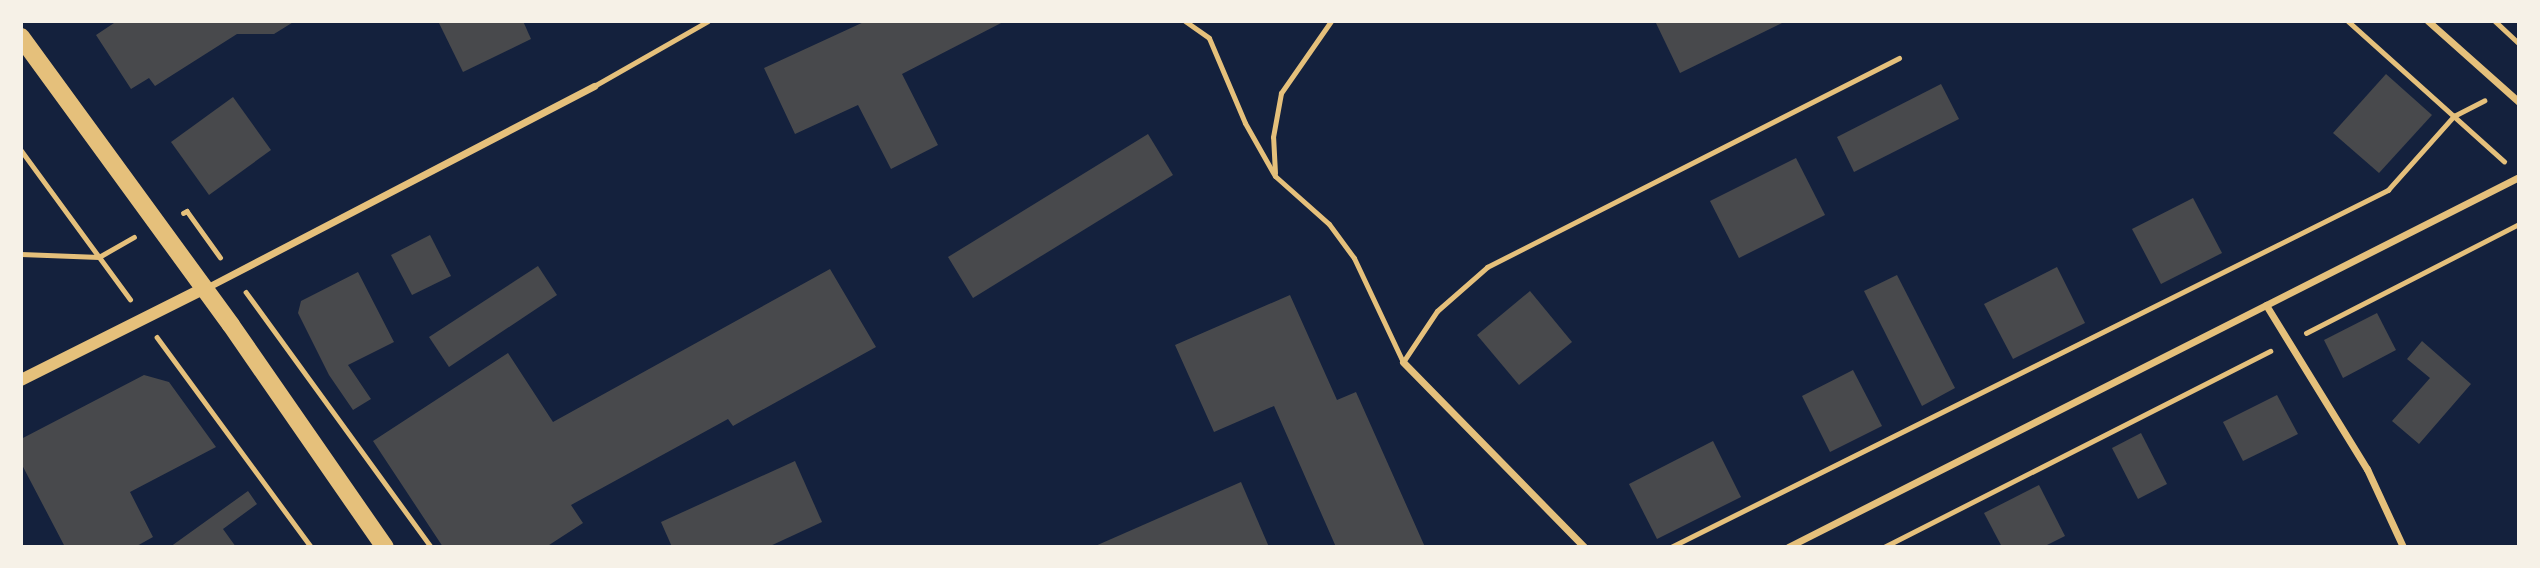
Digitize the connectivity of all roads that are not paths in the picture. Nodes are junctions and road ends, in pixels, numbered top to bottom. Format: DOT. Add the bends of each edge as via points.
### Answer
graph roads {
  1 [pos="708,21"];
  2 [pos="1185,21"];
  3 [pos="1331,21"];
  4 [pos="2428,21"];
  5 [pos="21,37"];
  6 [pos="1899,58"];
  7 [pos="594,86"];
  8 [pos="2519,102"];
  9 [pos="1275,176"];
  10 [pos="2519,177"];
  11 [pos="203,289"];
  12 [pos="2266,305"];
  13 [pos="1403,362"];
  14 [pos="21,380"];
  15 [pos="385,547"];
  16 [pos="1584,547"];
  17 [pos="1788,547"];
  18 [pos="2403,547"];
  1 -- 7 [label="lane"];
  2 -- 9 [label="lane" via="1209,38 1245,124"];
  3 -- 9 [label="lane" via="1281,93 1273,138"];
  4 -- 8 [label="street"];
  5 -- 11 [label="main road"];
  6 -- 13 [label="lane" via="1488,267 1437,311"];
  7 -- 11 [label="street"];
  9 -- 13 [label="lane" via="1329,224 1354,258"];
  10 -- 12 [label="street"];
  11 -- 14 [label="street"];
  11 -- 15 [label="main road"];
  12 -- 17 [label="street"];
  12 -- 18 [label="street" via="2367,469"];
  13 -- 16 [label="street"];
}
